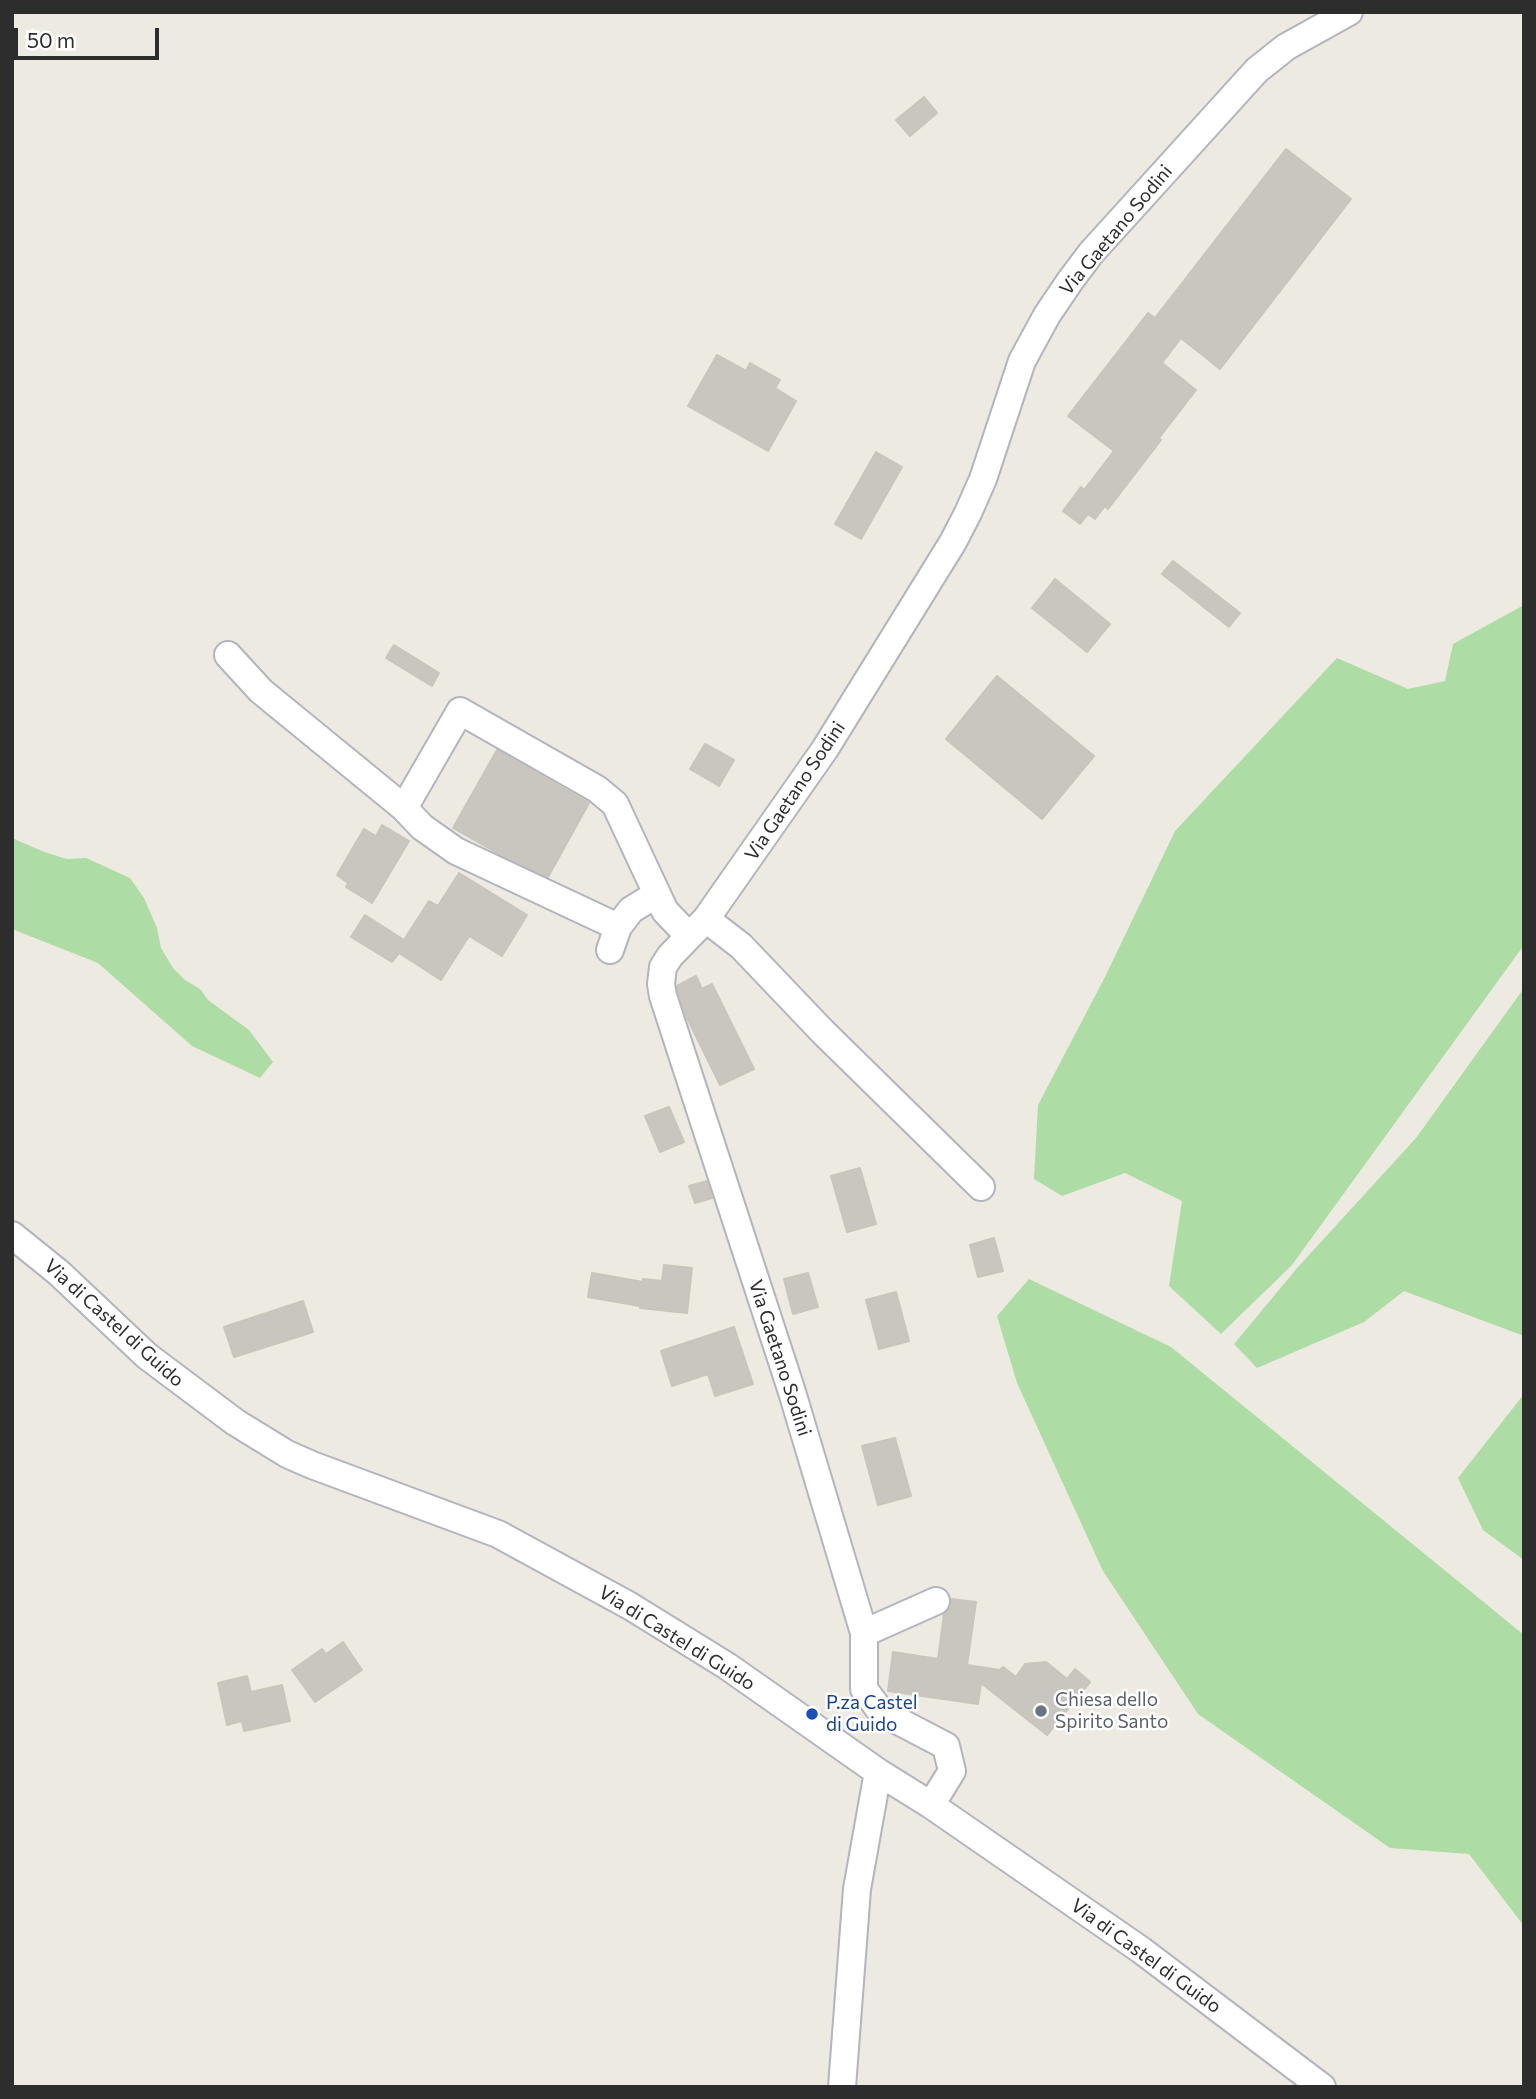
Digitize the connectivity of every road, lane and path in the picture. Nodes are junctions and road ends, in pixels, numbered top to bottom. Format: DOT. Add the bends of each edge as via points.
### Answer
graph roads {
  1 [pos="1349,12"];
  2 [pos="228,655"];
  3 [pos="404,808"];
  4 [pos="657,894"];
  5 [pos="698,928"];
  6 [pos="981,1187"];
  7 [pos="12,1235"];
  8 [pos="936,1601"];
  9 [pos="864,1633"];
  10 [pos="877,1772"];
  11 [pos="932,1805"];
  12 [pos="842,2087"];
  13 [pos="1322,2087"];
  1 -- 5 [label="street, Via Gaetano Sodini" via="1286,47 1257,70 1070,281 1022,361 977,494 953,542 825,749"];
  2 -- 3 [label="street" via="261,691"];
  3 -- 4 [label="street" via="456,851 614,939 631,910"];
  3 -- 4 [label="street" via="460,711 597,789 615,804"];
  4 -- 5 [label="street" via="665,911"];
  5 -- 6 [label="street" via="741,946"];
  5 -- 9 [label="street, Via Gaetano Sodini" via="663,967 662,992 792,1392"];
  7 -- 10 [label="street, Via di Castel di Guido" via="147,1356 262,1440 323,1469 498,1534 559,1566 727,1666"];
  8 -- 9 [label="street"];
  9 -- 11 [label="street, Via Gaetano Sodini" via="864,1689 881,1712 946,1746 952,1770"];
  10 -- 11 [label="street, Via di Castel di Guido"];
  10 -- 12 [label="street" via="857,1889"];
  11 -- 13 [label="street, Via di Castel di Guido" via="1141,1950"];
}
